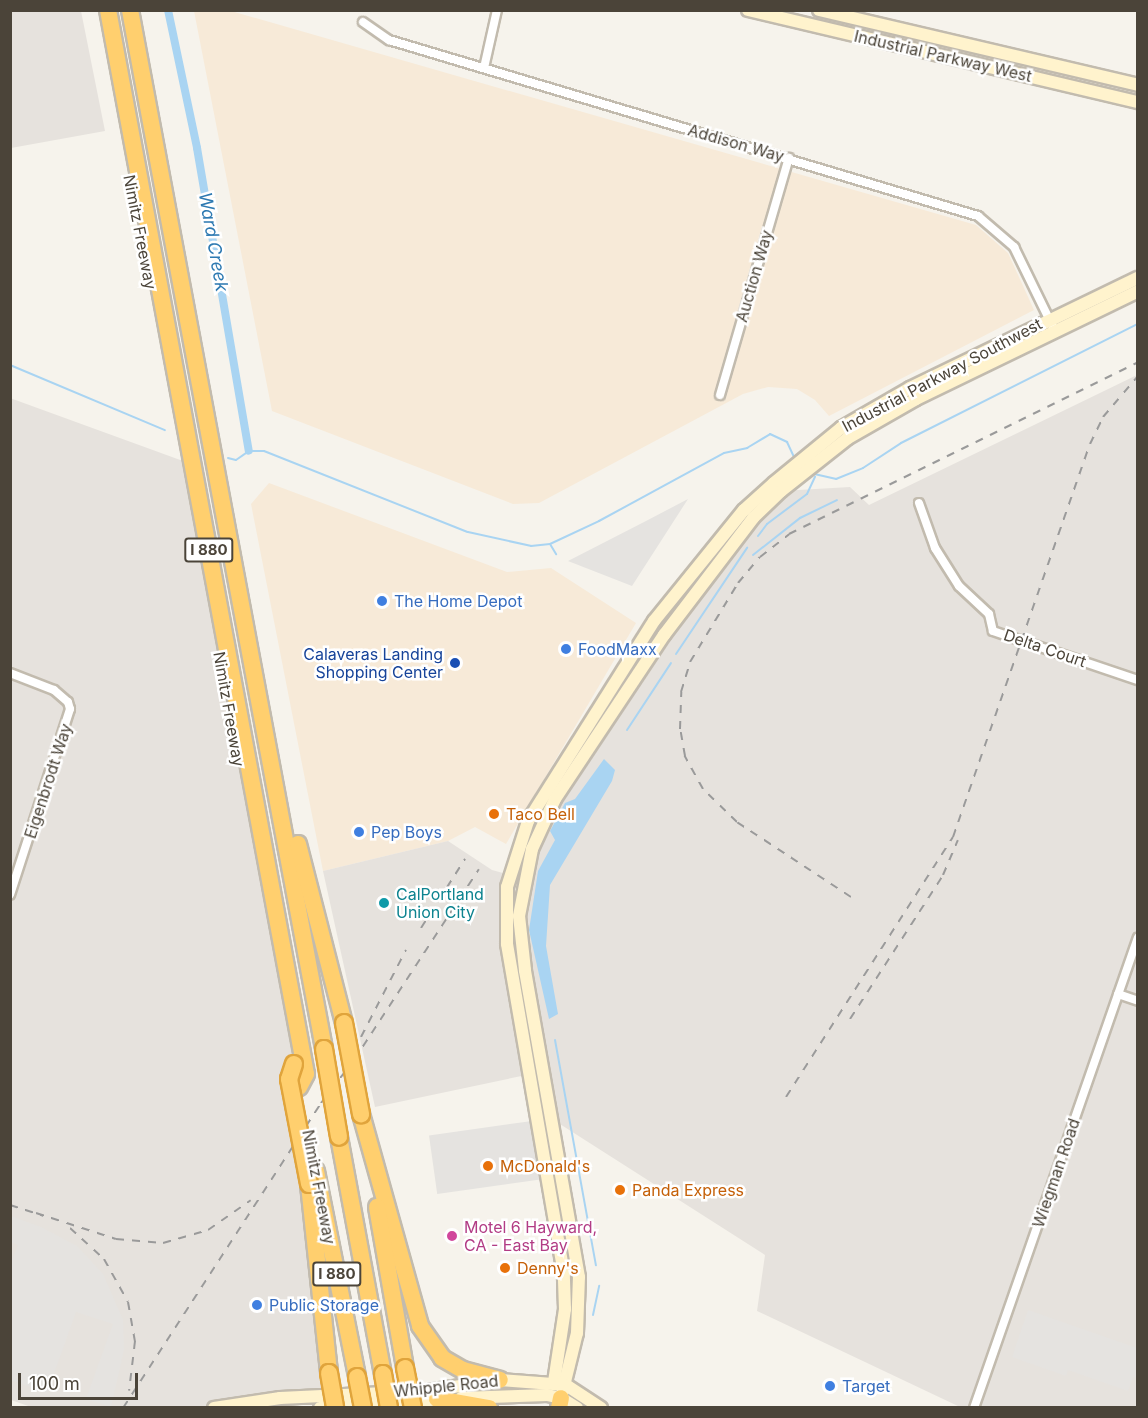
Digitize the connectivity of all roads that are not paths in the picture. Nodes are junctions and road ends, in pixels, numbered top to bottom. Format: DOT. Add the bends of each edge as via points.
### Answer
graph roads {
  1 [pos="98,10"];
  2 [pos="108,10"];
  3 [pos="120,10"];
  4 [pos="130,10"];
  5 [pos="497,10"];
  6 [pos="748,10"];
  7 [pos="819,10"];
  8 [pos="363,22"];
  9 [pos="484,68"];
  10 [pos="1137,85"];
  11 [pos="1137,102"];
  12 [pos="789,158"];
  13 [pos="1137,278"];
  14 [pos="1137,291"];
  15 [pos="1049,318"];
  16 [pos="1055,331"];
  17 [pos="720,395"];
  18 [pos="845,433"];
  19 [pos="777,487"];
  20 [pos="919,503"];
  21 [pos="654,621"];
  22 [pos="664,635"];
  23 [pos="10,673"];
  24 [pos="1137,680"];
  25 [pos="273,768"];
  26 [pos="10,895"];
  27 [pos="1137,938"];
  28 [pos="1118,994"];
  29 [pos="1137,1001"];
  30 [pos="318,1012"];
  31 [pos="521,1026"];
  32 [pos="536,1029"];
  33 [pos="294,1064"];
  34 [pos="299,1087"];
  35 [pos="361,1114"];
  36 [pos="313,1178"];
  37 [pos="500,1380"];
  38 [pos="560,1393"];
  39 [pos="437,1399"];
  40 [pos="214,1407"];
  41 [pos="320,1407"];
  42 [pos="335,1407"];
  43 [pos="363,1407"];
  44 [pos="389,1407"];
  45 [pos="413,1407"];
  46 [pos="489,1407"];
  47 [pos="576,1407"];
  48 [pos="601,1407"];
  49 [pos="975,1407"];
  1 -- 33 [label="highway, Nimitz Freeway / I 880"];
  2 -- 34 [label="highway, I 880" via="306,1074"];
  3 -- 30 [label="highway, I 880" via="302,982 306,1001"];
  4 -- 25 [label="highway, Nimitz Freeway / I 880"];
  5 -- 9 [label="street"];
  6 -- 11 [label="main road, Industrial Parkway West"];
  7 -- 10 [label="main road, Industrial Parkway West"];
  8 -- 9 [label="street, Addison Way" via="388,40"];
  9 -- 12 [label="street, Addison Way"];
  12 -- 15 [label="street, Addison Way" via="978,216 1014,247"];
  12 -- 17 [label="street, Auction Way"];
  13 -- 15 [label="main road, Industrial Parkway Southwest"];
  14 -- 16 [label="main road, Industrial Parkway Southwest"];
  15 -- 16 [label="street, Addison Way"];
  15 -- 18 [label="main road, Industrial Parkway Southwest"];
  16 -- 18 [label="main road, Industrial Parkway Southwest"];
  18 -- 19 [label="main road, Industrial Parkway Southwest"];
  19 -- 21 [label="main road, Industrial Parkway Southwest" via="744,510"];
  19 -- 22 [label="main road, Industrial Parkway Southwest"];
  20 -- 24 [label="street, Delta Court" via="935,548 959,586 989,614 993,631"];
  21 -- 22 [label="main road"];
  21 -- 31 [label="main road, Industrial Parkway Southwest" via="544,790 515,856 507,887 507,936"];
  22 -- 32 [label="main road, Industrial Parkway Southwest" via="555,799 532,849 519,916"];
  23 -- 26 [label="street, Eigenbrodt Way" via="54,690 68,702 69,719"];
  25 -- 30 [label="highway, Nimitz Freeway / I 880"];
  25 -- 35 [label="highway, bridge" via="286,785 344,1023"];
  27 -- 28 [label="street, Wiegman Road"];
  28 -- 29 [label="street"];
  28 -- 49 [label="street, Wiegman Road"];
  30 -- 44 [label="highway, Nimitz Freeway / I 880, bridge"];
  31 -- 32 [label="main road"];
  31 -- 38 [label="main road, Industrial Parkway Southwest" via="564,1274"];
  32 -- 38 [label="main road, Industrial Parkway Southwest" via="579,1277 577,1333"];
  33 -- 34 [label="highway, Nimitz Freeway / I 880"];
  33 -- 36 [label="highway, bridge" via="290,1078"];
  34 -- 36 [label="highway, Nimitz Freeway / I 880"];
  35 -- 37 [label="highway" via="420,1326 442,1358 463,1370"];
  35 -- 45 [label="highway, bridge"];
  36 -- 42 [label="highway, bridge"];
  36 -- 43 [label="highway, Nimitz Freeway / I 880, bridge"];
  37 -- 38 [label="main road, Whipple Road"];
  37 -- 40 [label="main road, Whipple Road" via="427,1391 280,1398"];
  38 -- 39 [label="main road, Whipple Road"];
  38 -- 47 [label="main road, Whipple Road"];
  38 -- 48 [label="main road, Whipple Road"];
  39 -- 41 [label="main road, Whipple Road"];
  39 -- 46 [label="highway"];
}
